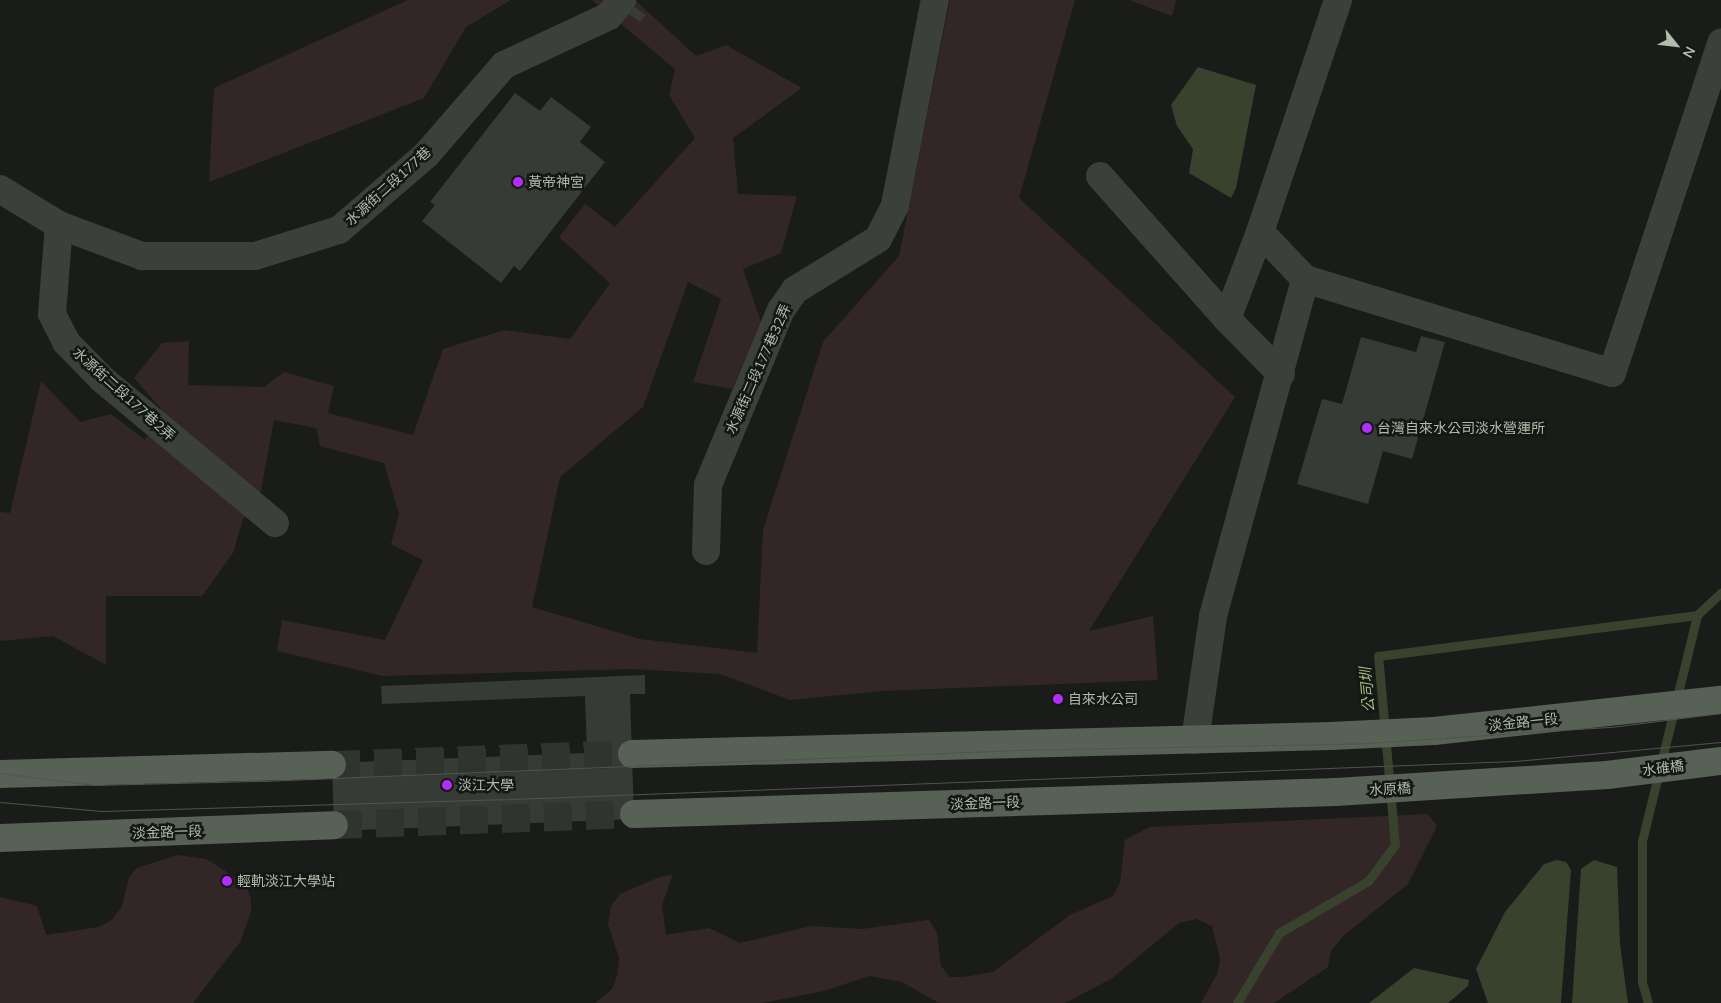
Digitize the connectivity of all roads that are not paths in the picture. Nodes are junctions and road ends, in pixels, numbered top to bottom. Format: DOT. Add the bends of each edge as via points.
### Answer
graph roads {
  1 [pos="622,0"];
  2 [pos="935,0"];
  3 [pos="1338,0"];
  4 [pos="1721,43"];
  5 [pos="1100,176"];
  6 [pos="0,189"];
  7 [pos="59,225"];
  8 [pos="1260,232"];
  9 [pos="1305,279"];
  10 [pos="1227,319"];
  11 [pos="1281,374"];
  12 [pos="275,523"];
  13 [pos="706,551"];
  14 [pos="1721,700"];
  15 [pos="1195,740"];
  16 [pos="632,754"];
  17 [pos="1720,761"];
  18 [pos="332,765"];
  19 [pos="0,774"];
  20 [pos="1444,786"];
  21 [pos="1336,792"];
  22 [pos="634,814"];
  23 [pos="334,825"];
  24 [pos="0,838"];
  1 -- 7 [label="street, 水源街二段177巷" via="609,16 504,65 426,155 339,230 255,256 142,256"];
  2 -- 13 [label="street, 水源街二段177巷32弄" via="895,205 878,239 795,290 781,310 708,486"];
  3 -- 8 [label="street"];
  4 -- 9 [label="street" via="1612,373"];
  5 -- 10 [label="street"];
  6 -- 7 [label="street, 水源街二段177巷"];
  7 -- 12 [label="street, 水源街二段177巷2弄" via="52,314 66,342 102,378"];
  8 -- 9 [label="street"];
  8 -- 10 [label="street"];
  9 -- 11 [label="street"];
  10 -- 11 [label="street"];
  11 -- 15 [label="street" via="1213,616"];
  14 -- 15 [label="main road, 淡金路一段" via="1434,731"];
  15 -- 16 [label="main road"];
  17 -- 20 [label="main road, 水碓橋" via="1606,774"];
  18 -- 19 [label="main road"];
  20 -- 21 [label="main road, 水原橋"];
  21 -- 22 [label="main road, 淡金路一段"];
  23 -- 24 [label="main road, 淡金路一段"];
}
